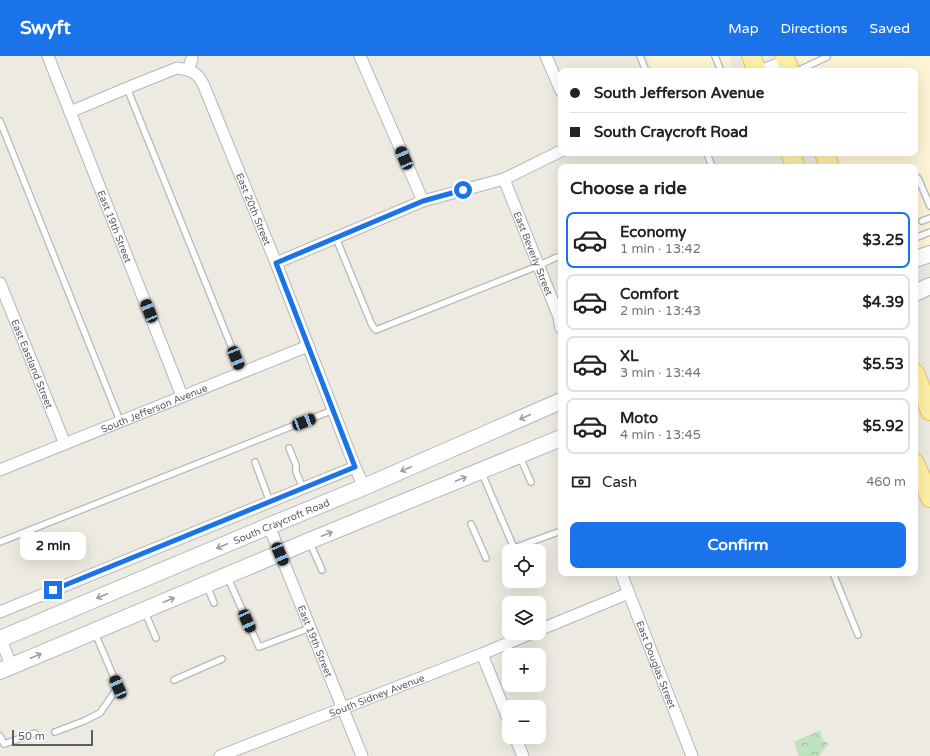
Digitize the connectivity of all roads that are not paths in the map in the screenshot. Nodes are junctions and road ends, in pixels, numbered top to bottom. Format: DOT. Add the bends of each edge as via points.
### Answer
graph roads {
  1 [pos="48,56"];
  2 [pos="360,56"];
  3 [pos="546,56"];
  4 [pos="640,56"];
  5 [pos="715,56"];
  6 [pos="751,56"];
  7 [pos="827,58"];
  8 [pos="789,65"];
  9 [pos="645,68"];
  10 [pos="720,68"];
  11 [pos="757,68"];
  12 [pos="774,68"];
  13 [pos="558,84"];
  14 [pos="127,88"];
  15 [pos="70,112"];
  16 [pos="0,121"];
  17 [pos="558,152"];
  18 [pos="708,156"];
  19 [pos="711,164"];
  20 [pos="918,178"];
  21 [pos="504,179"];
  22 [pos="423,201"];
  23 [pos="930,206"];
  24 [pos="930,218"];
  25 [pos="922,221"];
  26 [pos="930,232"];
  27 [pos="918,237"];
  28 [pos="336,238"];
  29 [pos="930,254"];
  30 [pos="558,257"];
  31 [pos="918,258"];
  32 [pos="276,263"];
  33 [pos="538,266"];
  34 [pos="0,283"];
  35 [pos="930,286"];
  36 [pos="918,292"];
  37 [pos="558,314"];
  38 [pos="308,346"];
  39 [pos="242,373"];
  40 [pos="918,381"];
  41 [pos="182,396"];
  42 [pos="558,402"];
  43 [pos="333,410"];
  44 [pos="930,411"];
  45 [pos="120,421"];
  46 [pos="558,439"];
  47 [pos="65,444"];
  48 [pos="288,448"];
  49 [pos="519,455"];
  50 [pos="255,462"];
  51 [pos="1,467"];
  52 [pos="355,467"];
  53 [pos="918,470"];
  54 [pos="481,471"];
  55 [pos="531,482"];
  56 [pos="364,487"];
  57 [pos="304,489"];
  58 [pos="930,498"];
  59 [pos="270,502"];
  60 [pos="471,524"];
  61 [pos="269,526"];
  62 [pos="558,532"];
  63 [pos="309,541"];
  64 [pos="0,542"];
  65 [pos="280,554"];
  66 [pos="486,558"];
  67 [pos="322,570"];
  68 [pos="227,576"];
  69 [pos="622,576"];
  70 [pos="835,576"];
  71 [pos="206,584"];
  72 [pos="629,593"];
  73 [pos="214,603"];
  74 [pos="144,610"];
  75 [pos="0,612"];
  76 [pos="546,627"];
  77 [pos="310,628"];
  78 [pos="94,631"];
  79 [pos="858,635"];
  80 [pos="0,638"];
  81 [pos="156,638"];
  82 [pos="515,640"];
  83 [pos="482,654"];
  84 [pos="222,659"];
  85 [pos="6,668"];
  86 [pos="174,680"];
  87 [pos="502,704"];
  88 [pos="343,708"];
  89 [pos="35,732"];
  90 [pos="55,732"];
  91 [pos="0,736"];
  92 [pos="518,744"];
  93 [pos="220,756"];
  94 [pos="362,756"];
  95 [pos="523,756"];
  96 [pos="692,756"];
  1 -- 15 [label="street, East 19th Street"];
  2 -- 22 [label="street"];
  3 -- 13 [label="street"];
  4 -- 9 [label="lane"];
  5 -- 10 [label="lane"];
  6 -- 11 [label="main road"];
  7 -- 8 [label="lane"];
  8 -- 12 [label="street"];
  14 -- 15 [label="street"];
  14 -- 32 [label="street, East 20th Street" via="190,64 201,79"];
  14 -- 39 [label="lane"];
  15 -- 41 [label="street, East 19th Street"];
  16 -- 45 [label="lane"];
  17 -- 21 [label="street"];
  18 -- 19 [label="lane"];
  20 -- 23 [label="lane"];
  21 -- 22 [label="street"];
  21 -- 33 [label="street, East Beverly Street"];
  22 -- 28 [label="street"];
  24 -- 25 [label="lane"];
  26 -- 27 [label="lane"];
  28 -- 32 [label="street"];
  28 -- 33 [label="lane" via="376,330"];
  29 -- 31 [label="main road"];
  30 -- 33 [label="lane"];
  32 -- 38 [label="street, East 20th Street"];
  33 -- 37 [label="street, East Beverly Street"];
  34 -- 47 [label="street, East Eastland Street"];
  35 -- 36 [label="main road"];
  38 -- 39 [label="street, South Jefferson Avenue"];
  38 -- 43 [label="street, East 20th Street"];
  39 -- 41 [label="street, South Jefferson Avenue"];
  40 -- 44 [label="main road"];
  41 -- 45 [label="street, South Jefferson Avenue"];
  42 -- 56 [label="main road, South Craycroft Road, one-way"];
  43 -- 52 [label="street, East 20th Street"];
  43 -- 64 [label="lane"];
  45 -- 47 [label="street, South Jefferson Avenue"];
  46 -- 49 [label="main road"];
  47 -- 51 [label="street, South Jefferson Avenue"];
  48 -- 57 [label="lane"];
  49 -- 54 [label="main road"];
  49 -- 55 [label="lane"];
  50 -- 59 [label="lane"];
  52 -- 56 [label="street, East 20th Street"];
  52 -- 57 [label="street"];
  53 -- 58 [label="main road"];
  54 -- 62 [label="lane" via="514,548"];
  63 -- 54 [label="main road, one-way"];
  56 -- 61 [label="main road, South Craycroft Road"];
  57 -- 59 [label="street"];
  59 -- 75 [label="street"];
  60 -- 66 [label="lane"];
  61 -- 65 [label="street, East 19th Street"];
  61 -- 80 [label="main road, South Craycroft Road, one-way"];
  63 -- 65 [label="main road"];
  63 -- 67 [label="lane"];
  65 -- 68 [label="main road"];
  65 -- 77 [label="street, East 19th Street"];
  68 -- 71 [label="main road"];
  68 -- 77 [label="lane" via="259,647"];
  69 -- 72 [label="street, East Douglas Street"];
  70 -- 79 [label="lane"];
  71 -- 73 [label="lane"];
  74 -- 71 [label="main road, one-way"];
  72 -- 76 [label="street"];
  72 -- 96 [label="street, East Douglas Street"];
  74 -- 78 [label="main road"];
  74 -- 81 [label="lane"];
  77 -- 88 [label="street, East 19th Street"];
  85 -- 78 [label="main road, one-way"];
  78 -- 90 [label="lane" via="118,687 100,713"];
  80 -- 85 [label="street"];
  82 -- 83 [label="street, South Sidney Avenue"];
  83 -- 87 [label="street"];
  83 -- 88 [label="street, South Sidney Avenue"];
  84 -- 86 [label="lane"];
  88 -- 93 [label="street, South Sidney Avenue"];
  88 -- 94 [label="street, East 19th Street"];
  89 -- 91 [label="lane" via="4,744"];
  92 -- 95 [label="street"];
}
